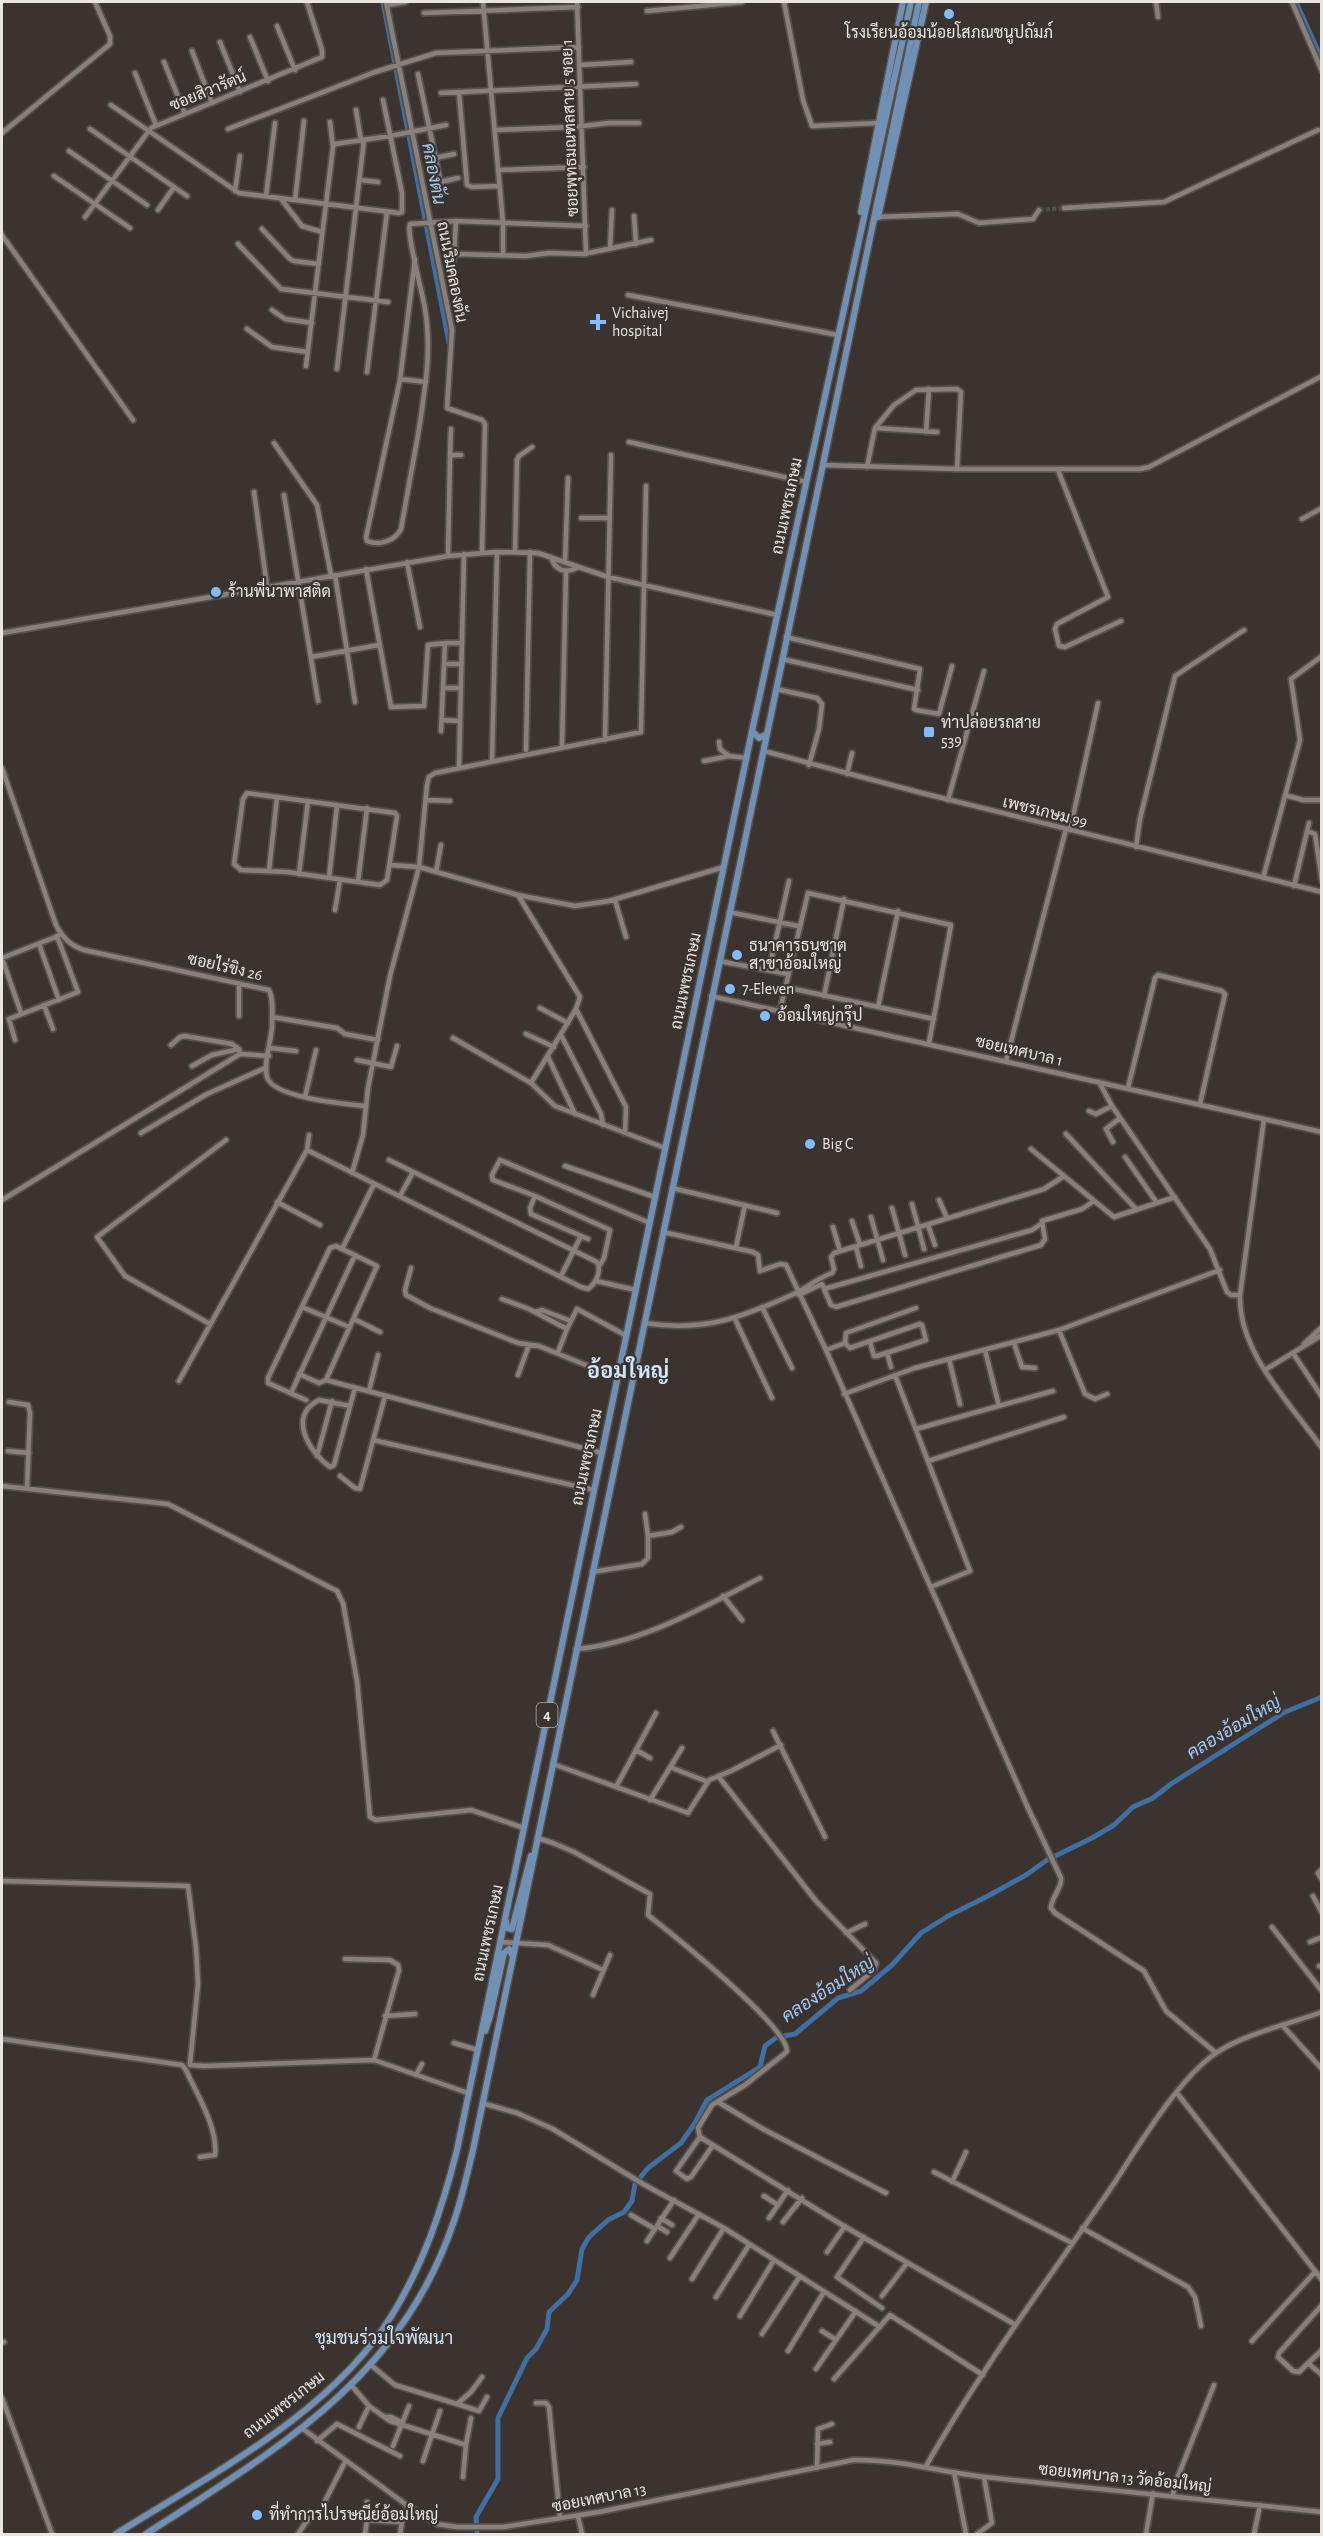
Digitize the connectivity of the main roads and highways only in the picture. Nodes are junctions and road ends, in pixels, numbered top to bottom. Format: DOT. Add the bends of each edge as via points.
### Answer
graph roads {
  1 [pos="903,2"];
  2 [pos="911,2"];
  3 [pos="919,2"];
  4 [pos="926,2"];
  5 [pos="857,249"];
  6 [pos="863,267"];
  7 [pos="752,731"];
  8 [pos="767,734"];
  9 [pos="750,742"];
  10 [pos="764,751"];
  11 [pos="535,1848"];
  12 [pos="506,1917"];
  13 [pos="513,1958"];
  14 [pos="480,2039"];
  15 [pos="116,2535"];
  16 [pos="146,2535"];
  1 -- 5 [label="main road, ถนนเพชรเกษม" via="865,185"];
  2 -- 5 [label="main road, ถนนเพชรเกษม"];
  3 -- 6 [label="main road, ถนนเพชรเกษม"];
  4 -- 6 [label="main road, ถนนเพชรเกษม" via="878,217"];
  5 -- 7 [label="main road, ถนนเพชรเกษม"];
  6 -- 8 [label="main road, ถนนเพชรเกษม"];
  7 -- 8 [label="main road" via="759,738"];
  7 -- 9 [label="main road, ถนนเพชรเกษม"];
  8 -- 10 [label="main road, ถนนเพชรเกษม"];
  9 -- 10 [label="main road"];
  9 -- 12 [label="main road, ถนนเพชรเกษม / 4"];
  10 -- 11 [label="main road, ถนนเพชรเกษม / 4"];
  11 -- 12 [label="main road" via="512,1929 507,1928"];
  11 -- 13 [label="main road, ถนนเพชรเกษม / 4"];
  12 -- 14 [label="main road, ถนนเพชรเกษม / 4"];
  13 -- 14 [label="main road" via="506,1949 490,2016"];
  13 -- 16 [label="main road, ถนนเพชรเกษม / 4" via="462,2193 445,2245 413,2307 371,2365 303,2429"];
  14 -- 15 [label="main road, ถนนเพชรเกษม / 4" via="448,2187 429,2243 391,2316 369,2346 291,2420"];
}
